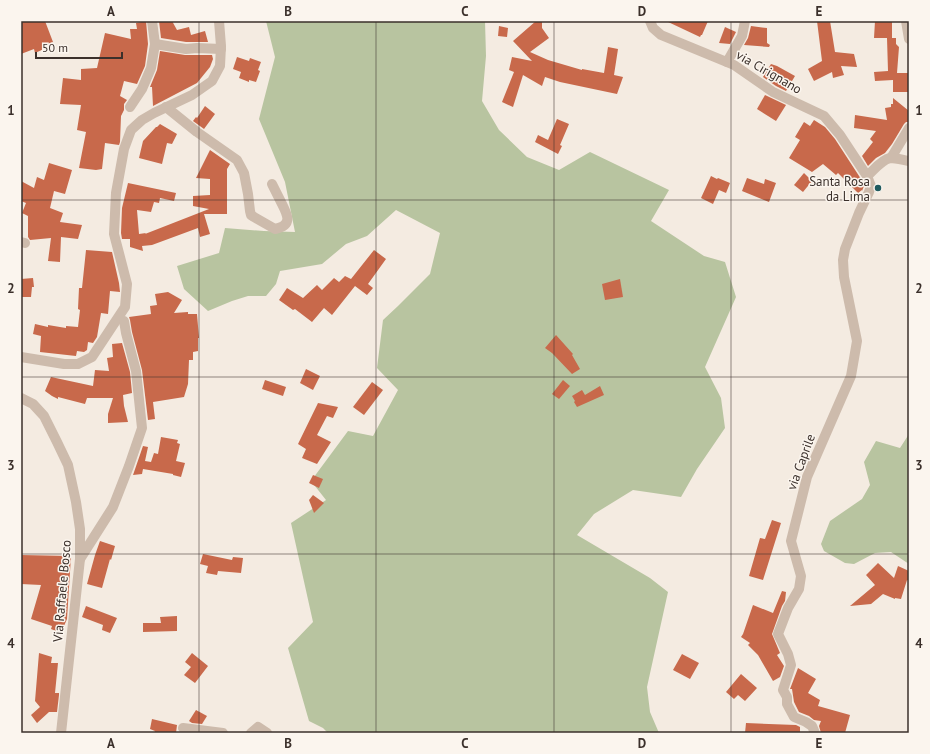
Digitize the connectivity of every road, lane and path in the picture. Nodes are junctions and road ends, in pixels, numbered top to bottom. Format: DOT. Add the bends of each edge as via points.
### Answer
graph roads {
  1 [pos="152,21"];
  2 [pos="219,21"];
  3 [pos="650,21"];
  4 [pos="745,21"];
  5 [pos="906,21"];
  6 [pos="909,39"];
  7 [pos="154,44"];
  8 [pos="221,49"];
  9 [pos="728,62"];
  10 [pos="130,107"];
  11 [pos="166,107"];
  12 [pos="909,128"];
  13 [pos="891,158"];
  14 [pos="909,161"];
  15 [pos="867,176"];
  16 [pos="272,184"];
  17 [pos="871,186"];
  18 [pos="124,321"];
  19 [pos="21,357"];
  20 [pos="21,398"];
  21 [pos="80,558"];
  22 [pos="183,728"];
  23 [pos="61,733"];
  24 [pos="223,733"];
  25 [pos="251,733"];
  26 [pos="267,733"];
  27 [pos="815,733"];
  1 -- 7 [label="street"];
  2 -- 8 [label="street"];
  3 -- 9 [label="street, via Cirignano" via="653,28 662,34"];
  4 -- 9 [label="street" via="742,36"];
  5 -- 6 [label="street"];
  7 -- 8 [label="street" via="186,49"];
  7 -- 10 [label="street" via="151,68 142,89"];
  8 -- 11 [label="street" via="220,66 212,81 192,95"];
  9 -- 15 [label="street, via Cirignano" via="773,92 824,116"];
  11 -- 16 [label="street" via="237,160 244,173 251,215 276,229 282,228 288,218"];
  11 -- 19 [label="street" via="142,120 131,130 124,149 116,193 114,234 128,284 125,307 92,357 78,364"];
  12 -- 13 [label="street"];
  13 -- 14 [label="street"];
  13 -- 15 [label="street"];
  15 -- 17 [label="street, via Cirignano"];
  17 -- 27 [label="street, via Caprile" via="845,249 843,260 856,341 851,376 807,477 791,541 802,576 799,589 778,634 791,665 783,690 787,704 794,717 812,726"];
  18 -- 21 [label="street" via="136,371 142,428 114,507"];
  20 -- 21 [label="street, Via Raffaele Bosco" via="33,404 44,416 68,465 80,529"];
  21 -- 23 [label="street, Via Raffaele Bosco"];
  22 -- 24 [label="street"];
  25 -- 26 [label="street" via="258,727"];
}
